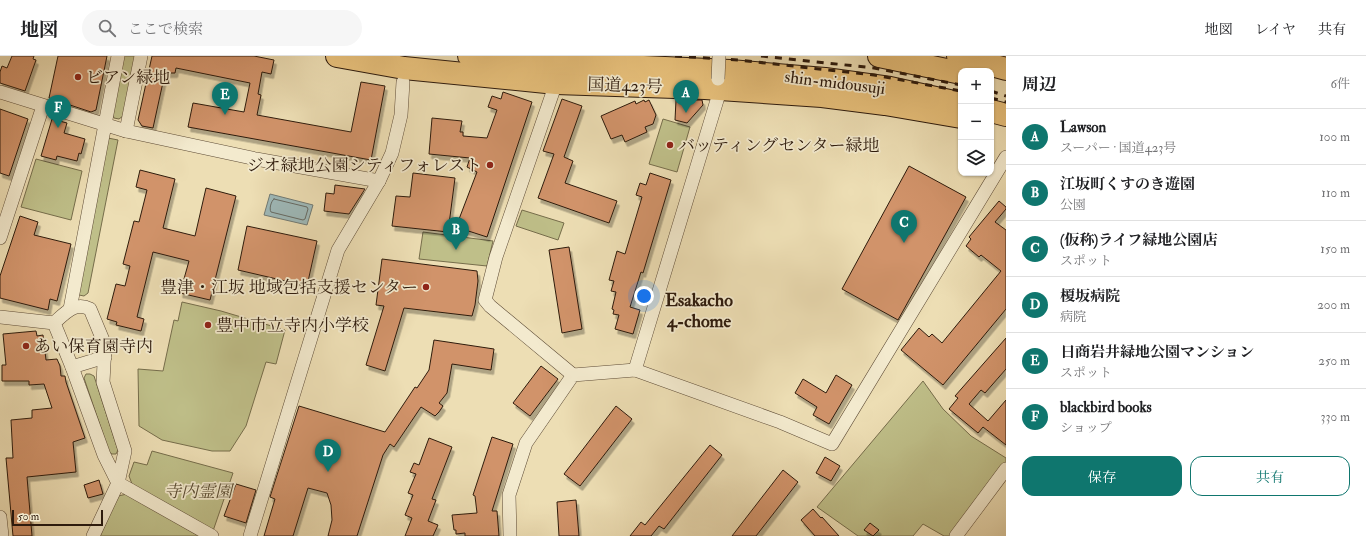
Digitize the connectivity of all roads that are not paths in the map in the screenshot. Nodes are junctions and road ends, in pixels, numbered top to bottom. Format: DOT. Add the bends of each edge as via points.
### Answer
graph roads {
  1 [pos="118,56"];
  2 [pos="141,56"];
  3 [pos="337,56"];
  4 [pos="469,56"];
  5 [pos="719,56"];
  6 [pos="879,56"];
  7 [pos="958,56"];
  8 [pos="1006,69"];
  9 [pos="958,72"];
  10 [pos="994,81"];
  11 [pos="402,82"];
  12 [pos="556,83"];
  13 [pos="1006,83"];
  14 [pos="718,84"];
  15 [pos="0,92"];
  16 [pos="958,103"];
  17 [pos="43,106"];
  18 [pos="994,112"];
  19 [pos="1006,115"];
  20 [pos="958,116"];
  21 [pos="105,124"];
  22 [pos="994,125"];
  23 [pos="1006,128"];
  24 [pos="126,131"];
  25 [pos="1006,157"];
  26 [pos="379,182"];
  27 [pos="0,238"];
  28 [pos="70,309"];
  29 [pos="0,317"];
  30 [pos="54,323"];
  31 [pos="104,357"];
  32 [pos="72,367"];
  33 [pos="635,370"];
  34 [pos="573,375"];
  35 [pos="1006,469"];
  36 [pos="118,483"];
  37 [pos="0,517"];
  38 [pos="2,536"];
  39 [pos="92,536"];
  40 [pos="212,536"];
  41 [pos="250,536"];
  42 [pos="510,536"];
  43 [pos="956,536"];
  1 -- 21 [label="street"];
  2 -- 24 [label="street"];
  3 -- 12 [label="highway, 国道423号" via="404,68"];
  4 -- 16 [label="highway, shin-midousuji" via="826,79 890,88"];
  5 -- 14 [label="street, bridge"];
  6 -- 9 [label="highway, shin-midousuji"];
  7 -- 8 [label="highway"];
  10 -- 13 [label="highway"];
  11 -- 26 [label="street" via="401,115 392,153"];
  12 -- 14 [label="highway, 国道423号"];
  12 -- 34 [label="street" via="496,257 485,300"];
  14 -- 20 [label="highway, 国道423号" via="884,104"];
  14 -- 33 [label="street" via="718,97"];
  15 -- 17 [label="street"];
  17 -- 21 [label="street"];
  17 -- 27 [label="street"];
  18 -- 19 [label="highway"];
  21 -- 24 [label="street"];
  21 -- 28 [label="street"];
  22 -- 23 [label="highway"];
  24 -- 26 [label="street"];
  25 -- 33 [label="street" via="832,444 780,422"];
  26 -- 41 [label="street" via="338,250"];
  28 -- 30 [label="street"];
  28 -- 31 [label="street" via="84,306 90,309 105,345"];
  29 -- 30 [label="street"];
  30 -- 32 [label="street"];
  31 -- 32 [label="street"];
  31 -- 36 [label="street" via="103,382 125,451"];
  32 -- 36 [label="street" via="104,455"];
  33 -- 34 [label="street"];
  34 -- 42 [label="street" via="526,444 509,495"];
  35 -- 43 [label="street"];
  36 -- 39 [label="street"];
  36 -- 40 [label="street"];
  37 -- 38 [label="street"];
}
